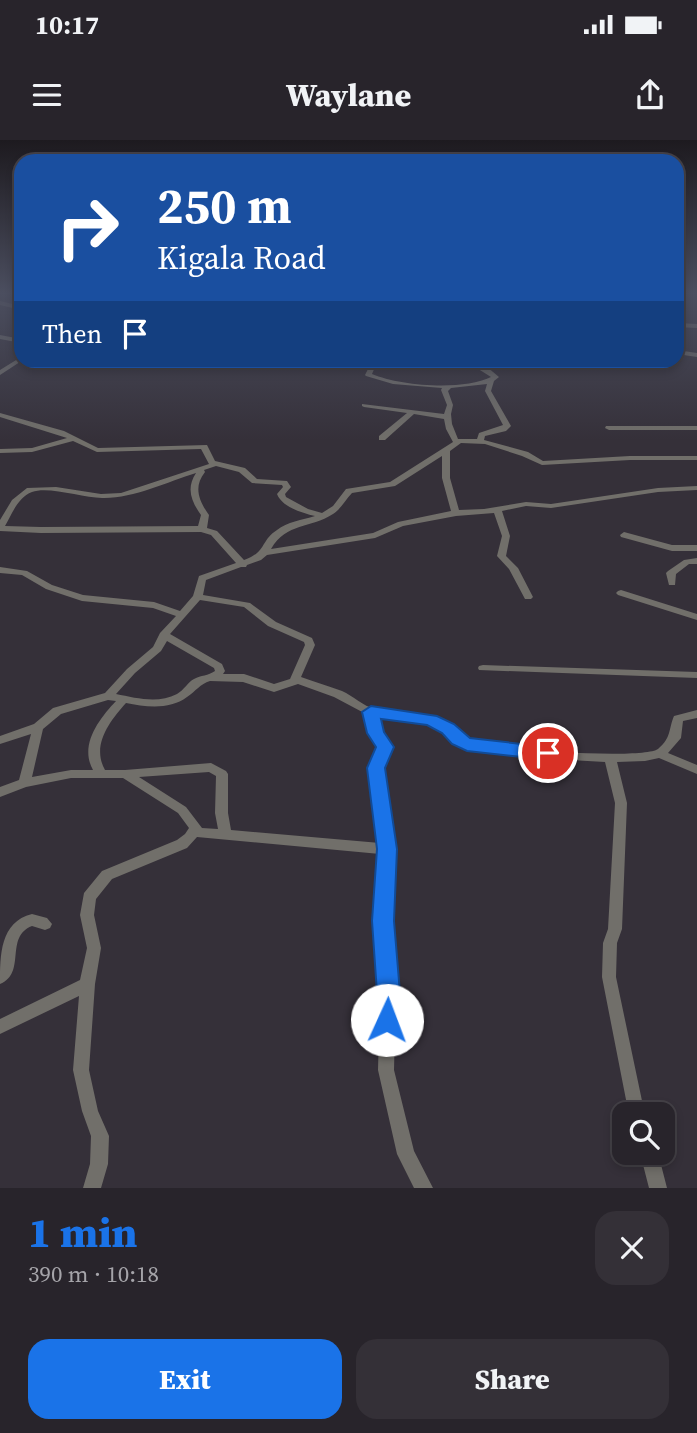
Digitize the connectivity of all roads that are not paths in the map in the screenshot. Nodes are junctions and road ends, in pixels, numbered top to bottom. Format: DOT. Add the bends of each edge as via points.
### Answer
graph roads {
  1 [pos="370,368"];
  2 [pos="484,368"];
  3 [pos="429,385"];
  4 [pos="489,385"];
  5 [pos="447,387"];
  6 [pos="446,396"];
  7 [pos="364,405"];
  8 [pos="411,413"];
  9 [pos="0,415"];
  10 [pos="448,417"];
  11 [pos="608,428"];
  12 [pos="697,428"];
  13 [pos="382,438"];
  14 [pos="73,439"];
  15 [pos="480,441"];
  16 [pos="457,442"];
  17 [pos="446,449"];
  18 [pos="0,451"];
  19 [pos="697,458"];
  20 [pos="215,464"];
  21 [pos="202,469"];
  22 [pos="697,488"];
  23 [pos="497,510"];
  24 [pos="456,513"];
  25 [pos="323,516"];
  26 [pos="0,528"];
  27 [pos="202,529"];
  28 [pos="624,535"];
  29 [pos="697,546"];
  30 [pos="266,552"];
  31 [pos="697,561"];
  32 [pos="243,565"];
  33 [pos="0,570"];
  34 [pos="672,583"];
  35 [pos="621,593"];
  36 [pos="198,597"];
  37 [pos="528,597"];
  38 [pos="181,614"];
  39 [pos="697,617"];
  40 [pos="164,636"];
  41 [pos="483,668"];
  42 [pos="697,675"];
  43 [pos="212,678"];
  44 [pos="296,681"];
  45 [pos="108,696"];
  46 [pos="124,699"];
  47 [pos="371,712"];
  48 [pos="697,714"];
  49 [pos="38,727"];
  50 [pos="0,740"];
  51 [pos="660,754"];
  52 [pos="610,757"];
  53 [pos="697,770"];
  54 [pos="101,774"];
  55 [pos="125,774"];
  56 [pos="24,783"];
  57 [pos="0,792"];
  58 [pos="195,832"];
  59 [pos="228,835"];
  60 [pos="387,849"];
  61 [pos="46,924"];
  62 [pos="0,977"];
  63 [pos="87,984"];
  64 [pos="0,1027"];
  65 [pos="634,1102"];
  66 [pos="652,1165"];
  67 [pos="92,1188"];
  68 [pos="424,1188"];
  69 [pos="658,1188"];
  1 -- 3 [label="street" via="369,376"];
  2 -- 4 [label="street" via="496,377"];
  3 -- 5 [label="street"];
  3 -- 6 [label="street"];
  4 -- 5 [label="street"];
  4 -- 15 [label="street" via="507,427 482,435"];
  5 -- 6 [label="street"];
  6 -- 10 [label="street"];
  7 -- 8 [label="street"];
  8 -- 10 [label="street"];
  8 -- 13 [label="street"];
  9 -- 14 [label="street"];
  10 -- 16 [label="street" via="450,435"];
  11 -- 12 [label="street"];
  14 -- 18 [label="street" via="32,450"];
  14 -- 20 [label="street" via="106,451 201,447 208,449"];
  15 -- 16 [label="street"];
  15 -- 19 [label="street" via="542,463"];
  16 -- 17 [label="street"];
  17 -- 24 [label="street" via="446,478"];
  17 -- 25 [label="street" via="392,484 349,491 334,511"];
  20 -- 21 [label="street"];
  20 -- 25 [label="street" via="242,470 255,481 284,483 287,487 282,498"];
  21 -- 26 [label="street" via="111,496 30,490 16,500"];
  21 -- 27 [label="street" via="193,486 205,515"];
  22 -- 23 [label="street" via="551,506 526,503"];
  23 -- 24 [label="street"];
  23 -- 37 [label="street" via="506,536 500,556 513,568"];
  24 -- 30 [label="street" via="401,524 375,535"];
  25 -- 30 [label="street" via="281,530"];
  26 -- 27 [label="street"];
  27 -- 32 [label="street" via="214,533"];
  28 -- 29 [label="street" via="672,548"];
  30 -- 32 [label="street"];
  31 -- 34 [label="street" via="671,573"];
  32 -- 36 [label="street" via="205,576"];
  33 -- 38 [label="street" via="24,573 82,598 154,605"];
  35 -- 39 [label="street"];
  36 -- 38 [label="street"];
  36 -- 44 [label="street" via="247,605 272,624 308,640"];
  38 -- 40 [label="street"];
  40 -- 43 [label="street" via="218,666 218,675"];
  40 -- 45 [label="street" via="157,649"];
  41 -- 42 [label="street"];
  43 -- 44 [label="street" via="244,678 274,688"];
  43 -- 46 [label="street" via="195,682 168,702"];
  44 -- 47 [label="street" via="338,694"];
  45 -- 46 [label="street"];
  45 -- 49 [label="street" via="57,711"];
  46 -- 54 [label="street" via="108,715 96,739 94,758"];
  47 -- 52 [label="street" via="431,720 467,744"];
  47 -- 60 [label="street" via="375,733 385,747 376,768"];
  48 -- 51 [label="street" via="678,719 674,738"];
  49 -- 50 [label="street"];
  49 -- 56 [label="street"];
  51 -- 52 [label="street"];
  51 -- 53 [label="street"];
  52 -- 65 [label="street" via="621,803 609,976"];
  54 -- 55 [label="street"];
  54 -- 56 [label="street"];
  55 -- 58 [label="street" via="182,810"];
  55 -- 59 [label="street" via="207,767 219,771 224,786 221,825"];
  56 -- 57 [label="street"];
  58 -- 59 [label="street"];
  58 -- 63 [label="street" via="182,844 119,869 98,884 87,906 94,948"];
  59 -- 60 [label="street"];
  60 -- 68 [label="street" via="383,921 388,993 386,1070 406,1154"];
  61 -- 62 [label="street" via="29,920 15,928 8,937 6,966"];
  63 -- 64 [label="street"];
  63 -- 67 [label="street" via="81,1070 101,1149"];
  66 -- 69 [label="street"];
}
